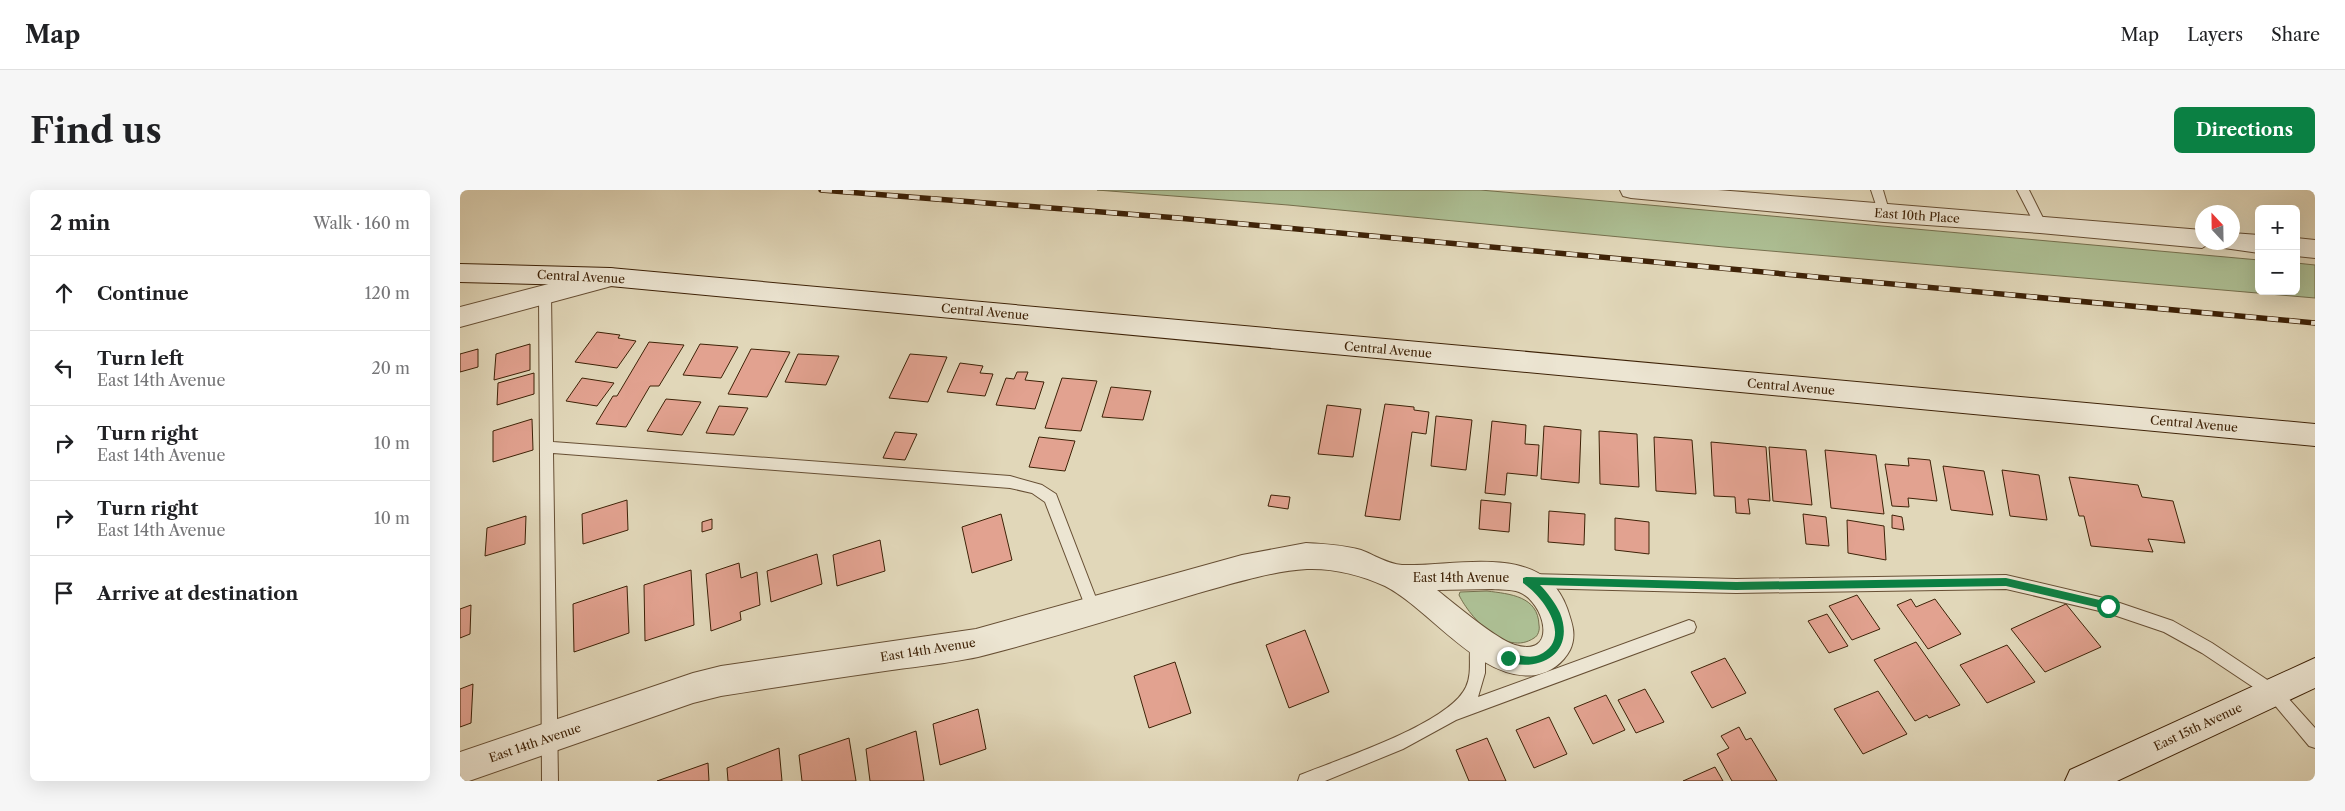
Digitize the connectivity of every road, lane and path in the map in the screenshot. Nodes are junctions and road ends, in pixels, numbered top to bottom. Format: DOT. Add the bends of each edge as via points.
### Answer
graph roads {
  1 [pos="1631,190"];
  2 [pos="1877,190"];
  3 [pos="2023,190"];
  4 [pos="1884,214"];
  5 [pos="2040,224"];
  6 [pos="2195,238"];
  7 [pos="2240,243"];
  8 [pos="2255,244"];
  9 [pos="2300,247"];
  10 [pos="2315,249"];
  11 [pos="460,272"];
  12 [pos="610,278"];
  13 [pos="545,294"];
  14 [pos="460,317"];
  15 [pos="2315,436"];
  16 [pos="546,447"];
  17 [pos="1397,578"];
  18 [pos="1526,580"];
  19 [pos="1094,611"];
  20 [pos="1689,627"];
  21 [pos="1478,639"];
  22 [pos="2315,673"];
  23 [pos="2274,692"];
  24 [pos="1456,712"];
  25 [pos="550,738"];
  26 [pos="2315,740"];
  27 [pos="460,768"];
  28 [pos="550,781"];
  29 [pos="1306,781"];
  30 [pos="2081,781"];
  1 -- 4 [label="street, East 10th Place"];
  2 -- 4 [label="lane"];
  3 -- 5 [label="lane"];
  4 -- 5 [label="street, East 10th Place"];
  5 -- 6 [label="street, East 10th Place"];
  7 -- 8 [label="street"];
  9 -- 10 [label="street"];
  11 -- 12 [label="street, Central Avenue"];
  12 -- 13 [label="street"];
  12 -- 15 [label="street, Central Avenue"];
  13 -- 14 [label="street"];
  13 -- 16 [label="lane"];
  16 -- 19 [label="lane" via="1032,486 1051,498"];
  16 -- 25 [label="lane"];
  17 -- 18 [label="street, East 14th Avenue" via="1512,576"];
  17 -- 19 [label="street, East 14th Avenue" via="1360,563 1306,556 1242,568"];
  17 -- 21 [label="street, East 14th Avenue"];
  18 -- 21 [label="street, East 14th Avenue" via="1538,588 1556,614 1558,642 1551,652 1539,660 1523,661 1508,658"];
  18 -- 23 [label="lane" via="1736,586 2006,582 2108,606 2168,626"];
  19 -- 25 [label="street, East 14th Avenue" via="976,643 721,681"];
  20 -- 24 [label="lane"];
  21 -- 24 [label="lane" via="1476,679 1471,693"];
  22 -- 23 [label="street, East 15th Avenue"];
  23 -- 26 [label="lane"];
  23 -- 30 [label="street, East 15th Avenue"];
  24 -- 29 [label="lane" via="1433,727"];
  25 -- 27 [label="street, East 14th Avenue"];
  25 -- 28 [label="lane"];
}
